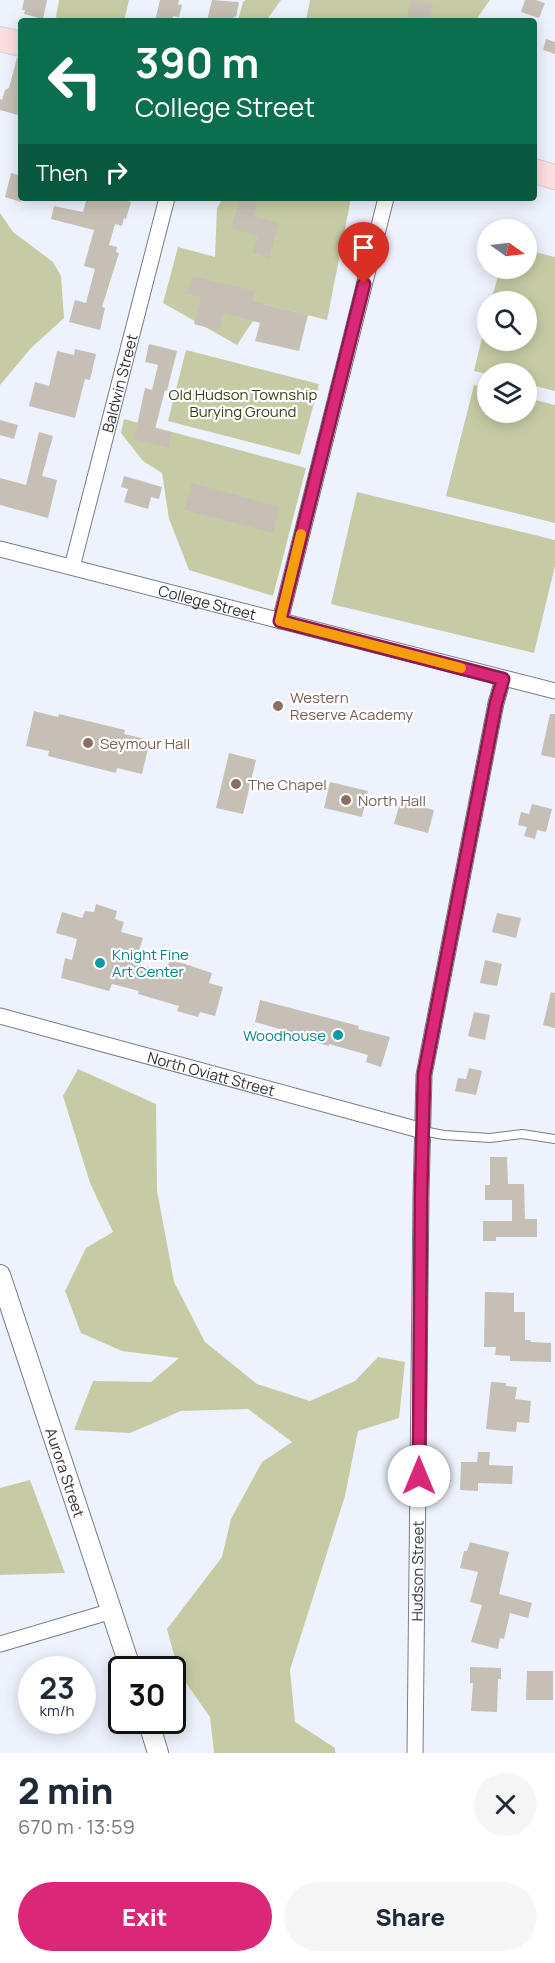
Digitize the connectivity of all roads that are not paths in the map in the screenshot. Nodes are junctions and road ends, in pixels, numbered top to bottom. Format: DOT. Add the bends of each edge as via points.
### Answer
graph roads {
  1 [pos="0,39"];
  2 [pos="18,43"];
  3 [pos="537,172"];
  4 [pos="555,177"];
  5 [pos="166,201"];
  6 [pos="385,201"];
  7 [pos="0,549"];
  8 [pos="72,567"];
  9 [pos="280,621"];
  10 [pos="503,679"];
  11 [pos="555,692"];
  12 [pos="0,1016"];
  13 [pos="423,1131"];
  14 [pos="555,1139"];
  15 [pos="0,1275"];
  16 [pos="112,1611"];
  17 [pos="0,1644"];
  18 [pos="126,1656"];
  19 [pos="152,1734"];
  20 [pos="158,1753"];
  21 [pos="415,1753"];
  1 -- 2 [label="main road"];
  3 -- 4 [label="main road"];
  5 -- 8 [label="street, Baldwin Street"];
  6 -- 9 [label="street"];
  7 -- 8 [label="street, College Street"];
  8 -- 9 [label="street, College Street"];
  9 -- 10 [label="street, College Street"];
  10 -- 11 [label="street, College Street"];
  10 -- 13 [label="street, Hudson Street" via="424,1075"];
  12 -- 13 [label="street, North Oviatt Street"];
  13 -- 14 [label="lane"];
  13 -- 21 [label="street, Hudson Street"];
  15 -- 16 [label="street, Aurora Street"];
  16 -- 17 [label="street"];
  16 -- 18 [label="street, Aurora Street"];
  19 -- 20 [label="street"];
}
